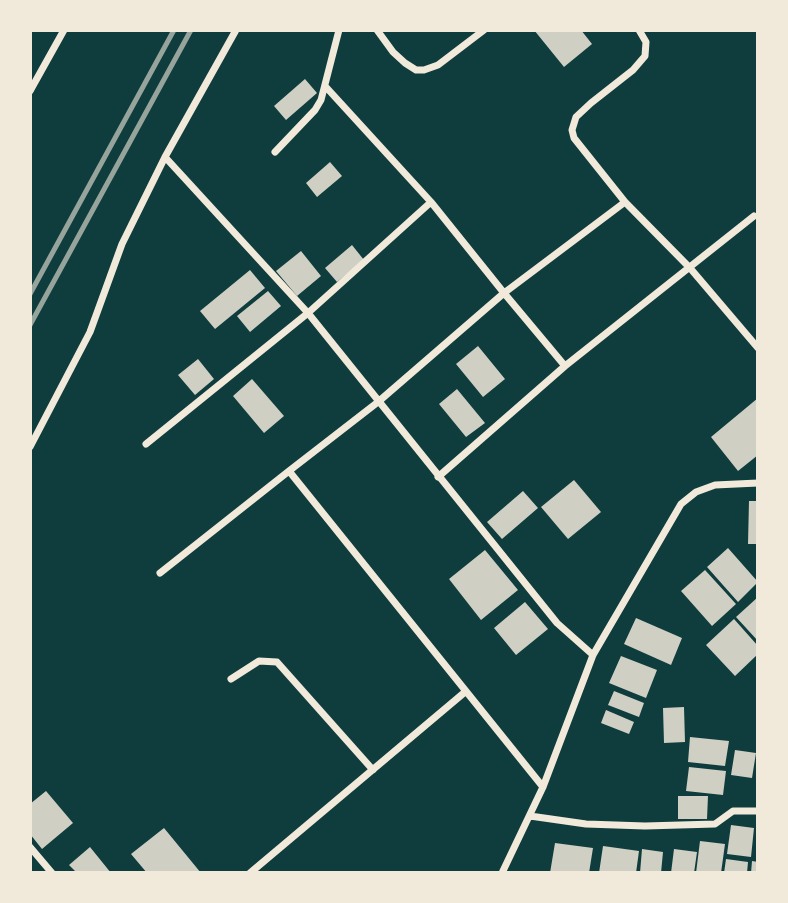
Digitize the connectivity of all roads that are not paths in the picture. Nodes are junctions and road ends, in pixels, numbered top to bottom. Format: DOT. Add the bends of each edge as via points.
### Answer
graph roads {
  1 [pos="64,30"];
  2 [pos="236,30"];
  3 [pos="340,30"];
  4 [pos="377,30"];
  5 [pos="484,30"];
  6 [pos="639,30"];
  7 [pos="324,86"];
  8 [pos="30,91"];
  9 [pos="275,152"];
  10 [pos="165,157"];
  11 [pos="431,202"];
  12 [pos="625,202"];
  13 [pos="754,216"];
  14 [pos="690,268"];
  15 [pos="504,293"];
  16 [pos="308,313"];
  17 [pos="758,348"];
  18 [pos="565,366"];
  19 [pos="378,402"];
  20 [pos="146,444"];
  21 [pos="30,447"];
  22 [pos="289,471"];
  23 [pos="438,477"];
  24 [pos="758,483"];
  25 [pos="160,573"];
  26 [pos="593,655"];
  27 [pos="231,679"];
  28 [pos="465,692"];
  29 [pos="373,770"];
  30 [pos="542,787"];
  31 [pos="758,811"];
  32 [pos="530,816"];
  33 [pos="30,847"];
  34 [pos="52,873"];
  35 [pos="250,873"];
  36 [pos="502,873"];
  1 -- 8 [label="street"];
  2 -- 10 [label="street"];
  3 -- 7 [label="street"];
  4 -- 5 [label="street" via="405,64 424,70 438,65"];
  6 -- 12 [label="street" via="646,42 645,56 576,117 572,130 579,147"];
  7 -- 9 [label="street" via="315,110"];
  7 -- 11 [label="street"];
  10 -- 16 [label="street"];
  10 -- 21 [label="street" via="122,243 90,332"];
  11 -- 15 [label="street"];
  11 -- 16 [label="street"];
  12 -- 14 [label="street"];
  12 -- 15 [label="street"];
  13 -- 14 [label="street"];
  14 -- 17 [label="street"];
  14 -- 18 [label="street"];
  15 -- 18 [label="street"];
  15 -- 19 [label="street"];
  16 -- 19 [label="street"];
  16 -- 20 [label="street"];
  18 -- 23 [label="street"];
  19 -- 22 [label="street"];
  19 -- 23 [label="street"];
  22 -- 25 [label="street"];
  22 -- 28 [label="street"];
  23 -- 26 [label="street" via="557,623"];
  24 -- 26 [label="street" via="715,485 681,504"];
  26 -- 30 [label="street"];
  27 -- 29 [label="street" via="259,661 276,662"];
  28 -- 29 [label="street"];
  28 -- 30 [label="street"];
  29 -- 35 [label="street"];
  30 -- 32 [label="street"];
  31 -- 32 [label="street" via="733,811 715,824 645,826"];
  32 -- 36 [label="street"];
  33 -- 34 [label="street"];
}
